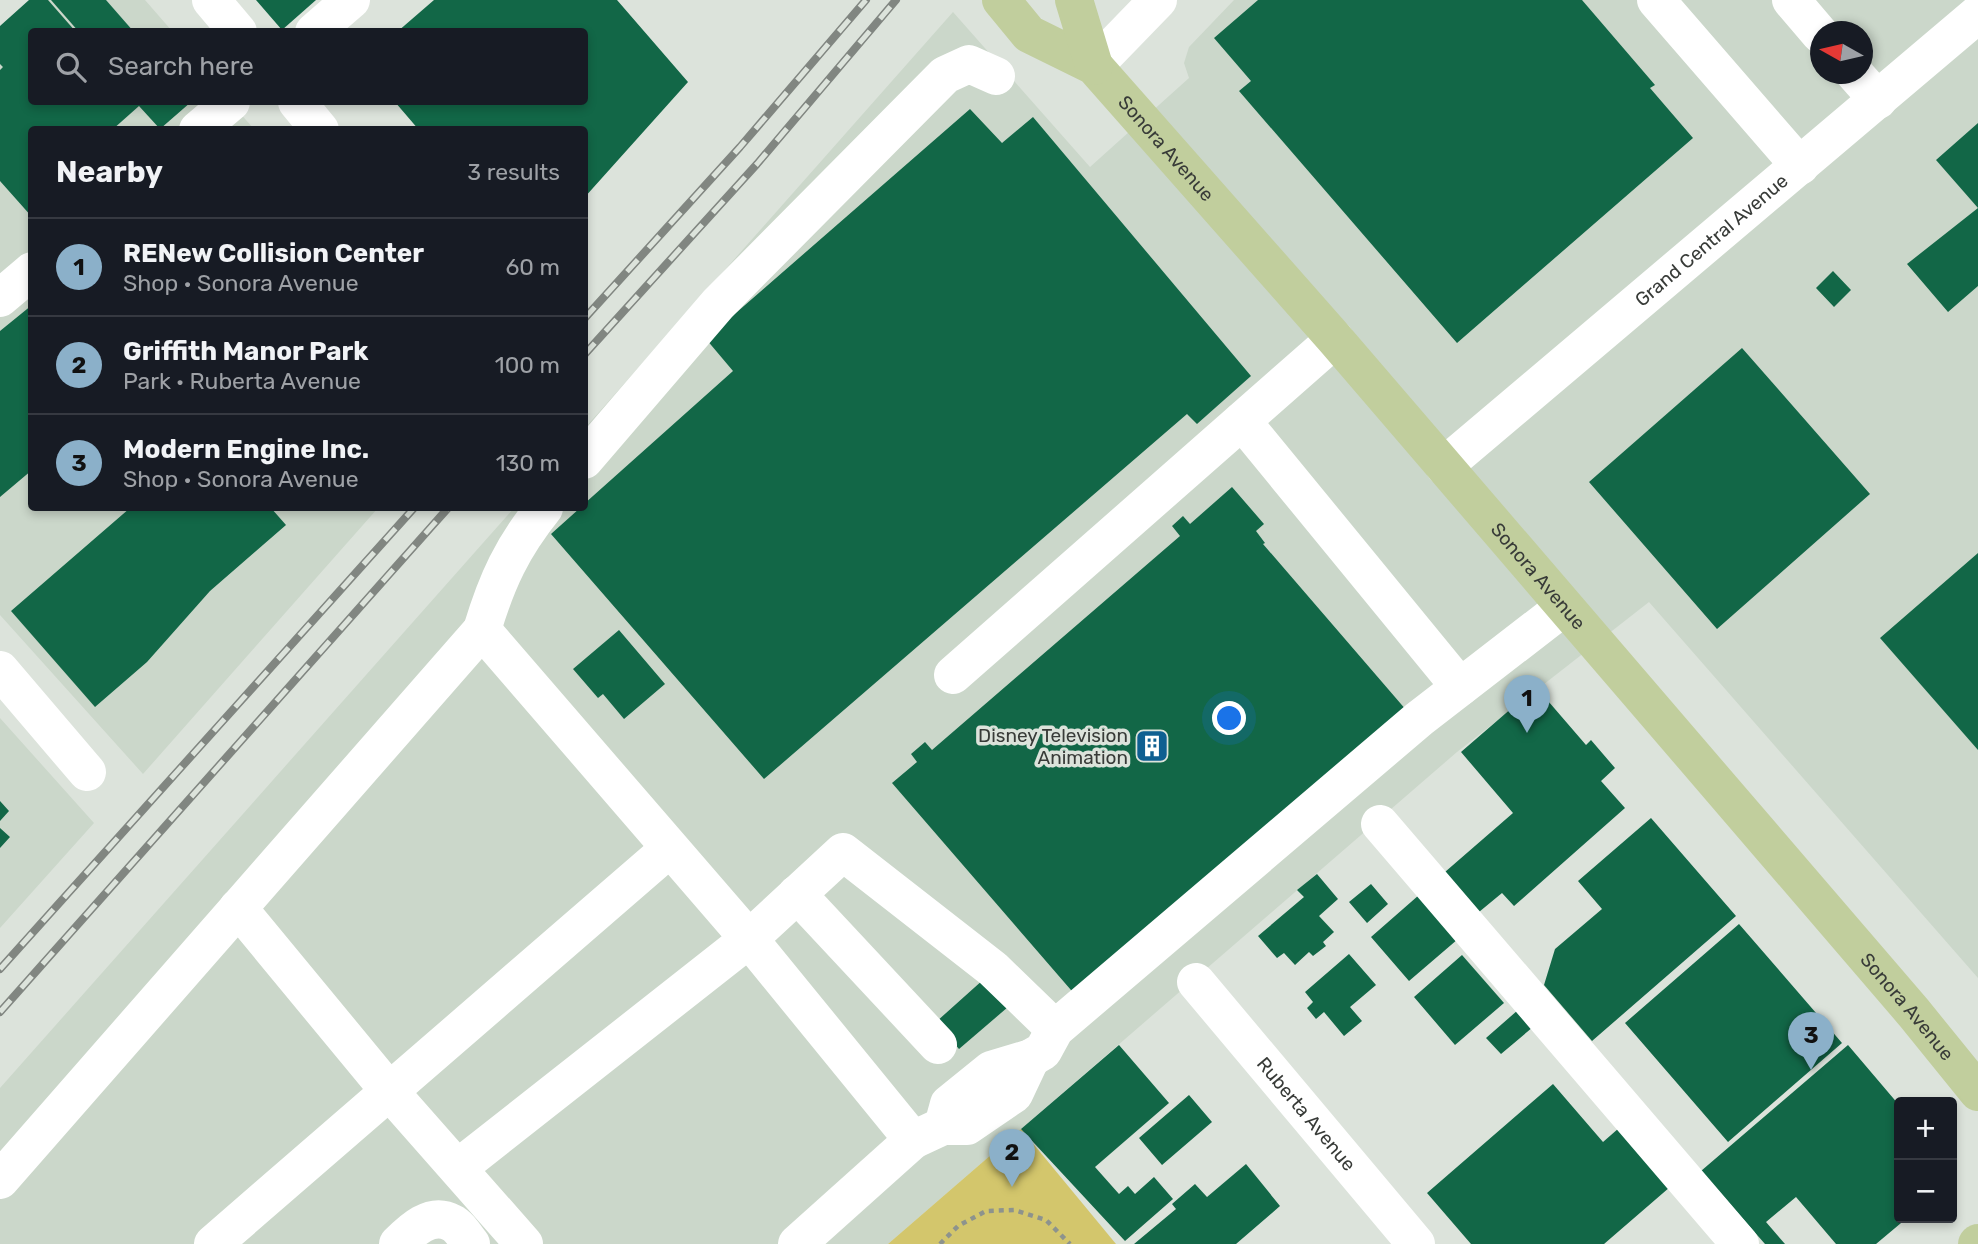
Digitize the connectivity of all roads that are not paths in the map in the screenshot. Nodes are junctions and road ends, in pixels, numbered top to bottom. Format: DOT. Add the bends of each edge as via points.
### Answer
graph roads {
  1 [pos="212,0"];
  2 [pos="351,0"];
  3 [pos="1000,0"];
  4 [pos="1074,0"];
  5 [pos="1158,0"];
  6 [pos="1656,0"];
  7 [pos="1791,0"];
  8 [pos="1978,14"];
  9 [pos="1810,22"];
  10 [pos="235,28"];
  11 [pos="318,28"];
  12 [pos="1094,66"];
  13 [pos="996,76"];
  14 [pos="1866,87"];
  15 [pos="227,105"];
  16 [pos="299,105"];
  17 [pos="203,126"];
  18 [pos="317,126"];
  19 [pos="1800,166"];
  20 [pos="28,274"];
  21 [pos="0,298"];
  22 [pos="1335,339"];
  23 [pos="1242,421"];
  24 [pos="588,455"];
  25 [pos="1444,466"];
  26 [pos="542,511"];
  27 [pos="1563,607"];
  28 [pos="482,630"];
  29 [pos="0,670"];
  30 [pos="953,675"];
  31 [pos="1460,687"];
  32 [pos="87,772"];
  33 [pos="1380,824"];
  34 [pos="669,849"];
  35 [pos="797,894"];
  36 [pos="238,908"];
  37 [pos="749,939"];
  38 [pos="1196,982"];
  39 [pos="1055,1029"];
  40 [pos="938,1045"];
  41 [pos="390,1092"];
  42 [pos="1978,1092"];
  43 [pos="928,1133"];
  44 [pos="458,1168"];
  45 [pos="0,1180"];
  46 [pos="213,1244"];
  47 [pos="398,1244"];
  48 [pos="471,1244"];
  49 [pos="524,1244"];
  50 [pos="797,1244"];
  51 [pos="1416,1244"];
  52 [pos="1740,1244"];
  1 -- 10 [label="street"];
  2 -- 11 [label="street"];
  3 -- 12 [label="main road, Sonora Avenue" via="1029,34"];
  4 -- 12 [label="main road, Sonora Avenue"];
  5 -- 12 [label="street"];
  6 -- 19 [label="street"];
  7 -- 9 [label="street"];
  8 -- 14 [label="street, Grand Central Avenue"];
  12 -- 22 [label="main road, Sonora Avenue"];
  13 -- 24 [label="street" via="968,64 945,75 719,304"];
  14 -- 19 [label="street, Grand Central Avenue"];
  15 -- 17 [label="street"];
  16 -- 18 [label="street"];
  19 -- 25 [label="street, Grand Central Avenue"];
  20 -- 21 [label="street"];
  22 -- 23 [label="street"];
  22 -- 25 [label="main road, Sonora Avenue"];
  23 -- 30 [label="street"];
  23 -- 31 [label="street"];
  25 -- 27 [label="main road, Sonora Avenue"];
  26 -- 28 [label="street" via="518,540 496,582"];
  27 -- 31 [label="street"];
  27 -- 42 [label="main road, Sonora Avenue"];
  28 -- 34 [label="street"];
  28 -- 36 [label="street"];
  29 -- 32 [label="street"];
  31 -- 39 [label="street"];
  33 -- 52 [label="street"];
  34 -- 37 [label="street"];
  34 -- 41 [label="street"];
  35 -- 37 [label="street"];
  35 -- 39 [label="street" via="843,852 993,969"];
  35 -- 40 [label="street"];
  36 -- 41 [label="street"];
  36 -- 45 [label="street"];
  37 -- 43 [label="street"];
  37 -- 44 [label="street"];
  38 -- 51 [label="street, Ruberta Avenue"];
  39 -- 43 [label="street" via="1043,1051 1031,1058 1014,1094 967,1126"];
  41 -- 44 [label="street"];
  41 -- 46 [label="street"];
  43 -- 50 [label="street"];
  44 -- 49 [label="street"];
  47 -- 48 [label="street" via="419,1224 438,1220 452,1223"];
}
